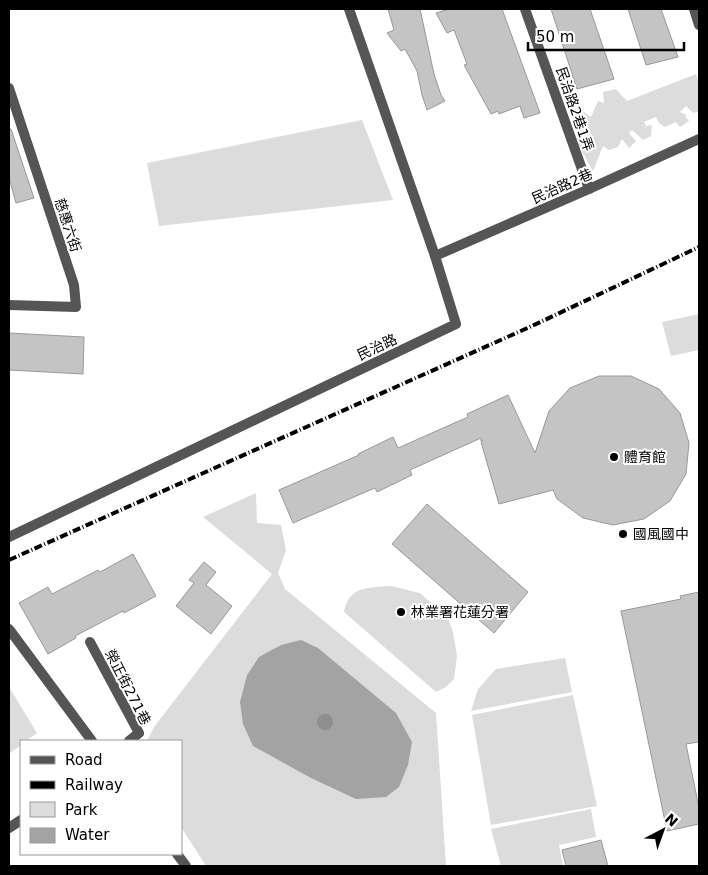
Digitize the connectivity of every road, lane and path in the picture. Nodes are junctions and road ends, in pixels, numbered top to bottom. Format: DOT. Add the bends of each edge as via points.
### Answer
graph roads {
  1 [pos="349,9"];
  2 [pos="525,9"];
  3 [pos="694,9"];
  4 [pos="699,25"];
  5 [pos="9,88"];
  6 [pos="699,139"];
  7 [pos="589,189"];
  8 [pos="435,256"];
  9 [pos="9,305"];
  10 [pos="9,537"];
  11 [pos="9,629"];
  12 [pos="90,642"];
  13 [pos="91,740"];
  14 [pos="130,740"];
  15 [pos="20,821"];
  16 [pos="9,828"];
  17 [pos="178,855"];
  18 [pos="186,866"];
  1 -- 8 [label="street, 民治路"];
  2 -- 7 [label="street, 民治路2巷1弄"];
  3 -- 4 [label="street"];
  5 -- 9 [label="street, 慈惠六街" via="74,286 76,307"];
  6 -- 7 [label="street, 民治路2巷"];
  7 -- 8 [label="street, 民治路2巷"];
  8 -- 10 [label="street, 民治路" via="456,324"];
  11 -- 13 [label="street"];
  12 -- 14 [label="street, 榮正街271巷" via="140,733"];
  15 -- 16 [label="street"];
  17 -- 18 [label="street"];
}
